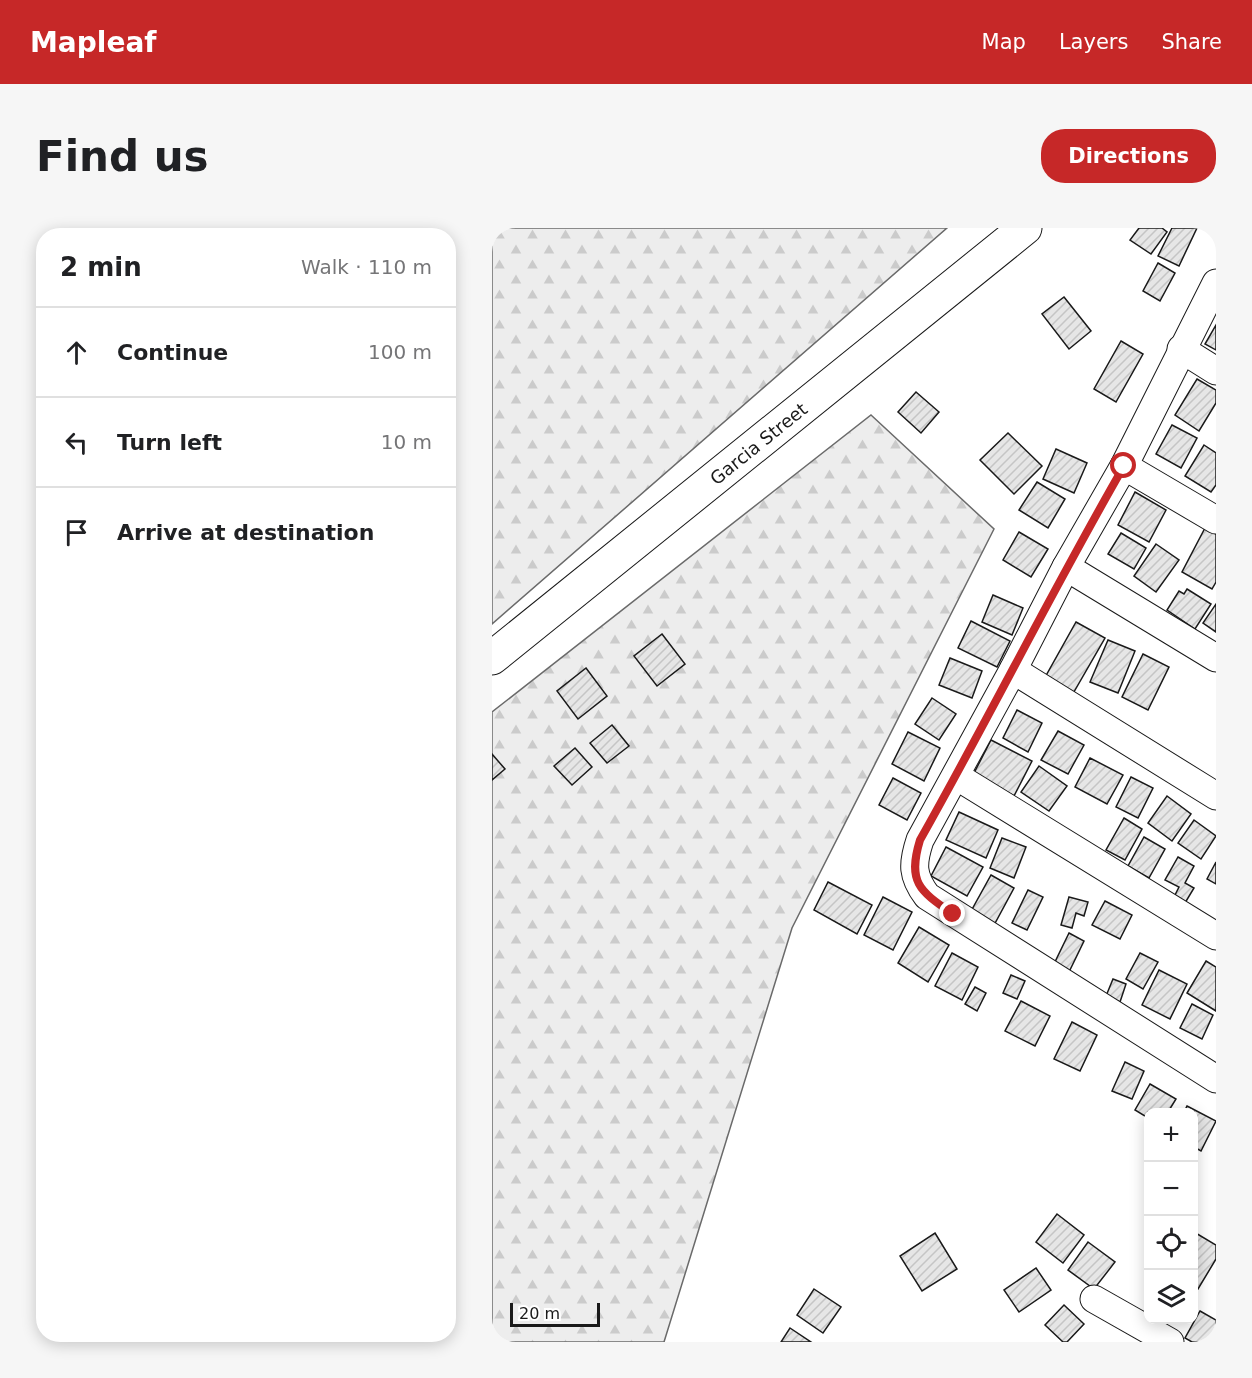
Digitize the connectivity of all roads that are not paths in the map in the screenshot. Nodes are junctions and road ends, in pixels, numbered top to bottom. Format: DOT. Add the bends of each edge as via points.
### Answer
graph roads {
  1 [pos="1025,228"];
  2 [pos="1216,284"];
  3 [pos="1181,349"];
  4 [pos="1216,371"];
  5 [pos="1124,466"];
  6 [pos="1216,520"];
  7 [pos="1066,567"];
  8 [pos="492,658"];
  9 [pos="1216,658"];
  10 [pos="1013,670"];
  11 [pos="956,776"];
  12 [pos="1216,796"];
  13 [pos="1216,936"];
  14 [pos="1216,1079"];
  15 [pos="1094,1299"];
  16 [pos="1170,1342"];
  1 -- 8 [label="street, Garcia Street"];
  2 -- 3 [label="street"];
  3 -- 4 [label="street"];
  3 -- 5 [label="street"];
  5 -- 6 [label="street"];
  5 -- 7 [label="street"];
  7 -- 9 [label="street"];
  7 -- 10 [label="street"];
  10 -- 11 [label="street"];
  10 -- 12 [label="street"];
  11 -- 13 [label="street"];
  11 -- 14 [label="street" via="914,857 917,882 927,896"];
  15 -- 16 [label="street"];
}
